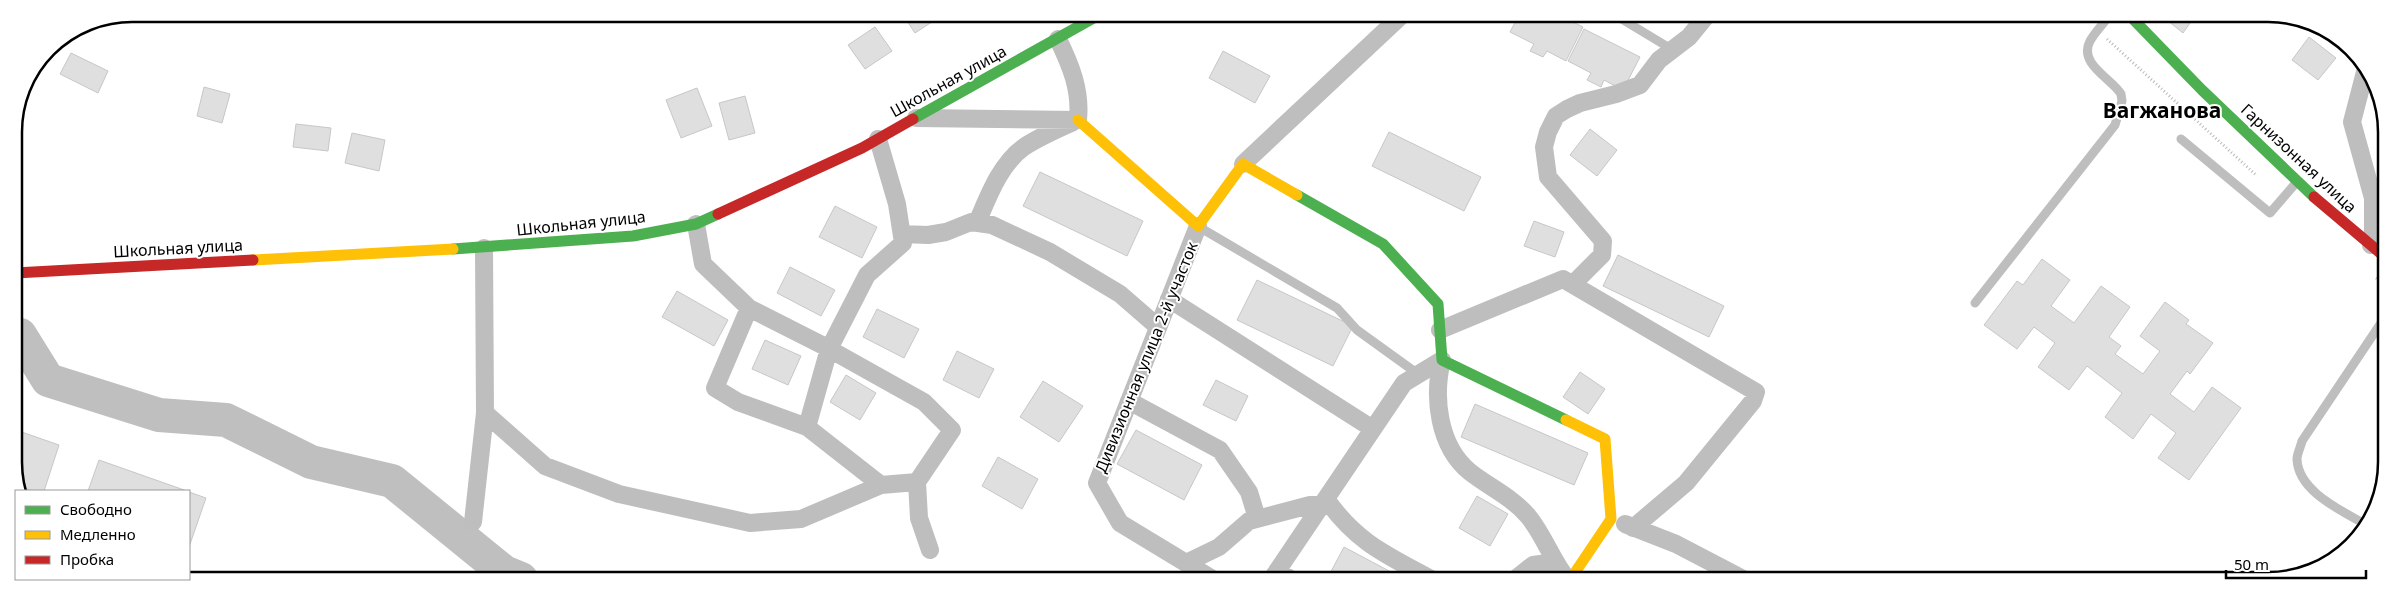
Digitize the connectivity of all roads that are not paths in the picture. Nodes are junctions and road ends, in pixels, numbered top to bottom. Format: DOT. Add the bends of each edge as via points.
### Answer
graph roads {
  1 [pos="1088,22"];
  2 [pos="1395,22"];
  3 [pos="1627,22"];
  4 [pos="1702,22"];
  5 [pos="2104,22"];
  6 [pos="2136,22"];
  7 [pos="1058,39"];
  8 [pos="1673,50"];
  9 [pos="2364,78"];
  10 [pos="916,118"];
  11 [pos="1078,120"];
  12 [pos="878,139"];
  13 [pos="2181,139"];
  14 [pos="1243,164"];
  15 [pos="2297,182"];
  16 [pos="977,223"];
  17 [pos="696,224"];
  18 [pos="1198,226"];
  19 [pos="902,234"];
  20 [pos="2371,245"];
  21 [pos="484,248"];
  22 [pos="2378,251"];
  23 [pos="23,273"];
  24 [pos="1573,284"];
  25 [pos="1169,299"];
  26 [pos="1975,303"];
  27 [pos="749,308"];
  28 [pos="1158,327"];
  29 [pos="2378,327"];
  30 [pos="1440,330"];
  31 [pos="829,349"];
  32 [pos="1442,360"];
  33 [pos="1418,374"];
  34 [pos="1129,401"];
  35 [pos="485,413"];
  36 [pos="807,427"];
  37 [pos="1373,429"];
  38 [pos="917,482"];
  39 [pos="881,485"];
  40 [pos="1324,502"];
  41 [pos="1257,518"];
  42 [pos="1611,519"];
  43 [pos="473,522"];
  44 [pos="2361,522"];
  45 [pos="1633,528"];
  46 [pos="930,550"];
  47 [pos="1555,562"];
  48 [pos="1186,563"];
  49 [pos="1201,572"];
  50 [pos="1276,572"];
  51 [pos="1418,572"];
  52 [pos="1524,572"];
  53 [pos="1563,572"];
  54 [pos="1575,572"];
  55 [pos="1729,572"];
  1 -- 7 [label="street, Школьная улица"];
  2 -- 14 [label="street"];
  3 -- 8 [label="lane"];
  4 -- 8 [label="street"];
  5 -- 26 [label="lane" via="2089,42 2088,56 2091,65 2121,94 2115,125"];
  6 -- 15 [label="street, Гарнизонная улица"];
  7 -- 10 [label="street, Школьная улица"];
  7 -- 11 [label="street" via="1076,85"];
  8 -- 24 [label="street" via="1659,60 1640,85 1566,109 1556,116 1548,132 1544,146 1548,177 1603,241 1602,256"];
  9 -- 20 [label="street" via="2352,122 2373,198"];
  10 -- 11 [label="street"];
  10 -- 12 [label="street, Школьная улица"];
  11 -- 16 [label="street" via="1022,148 1002,171"];
  11 -- 18 [label="street"];
  12 -- 17 [label="street, Школьная улица"];
  12 -- 19 [label="street" via="897,204"];
  13 -- 15 [label="lane" via="2270,214"];
  14 -- 18 [label="street"];
  14 -- 30 [label="street" via="1383,244 1438,304"];
  15 -- 20 [label="street, Гарнизонная улица"];
  16 -- 19 [label="street" via="928,235"];
  16 -- 28 [label="street" via="992,225 1050,252 1120,294"];
  17 -- 21 [label="street, Школьная улица" via="633,236"];
  17 -- 27 [label="street" via="703,264"];
  18 -- 25 [label="street, Дивизионная улица 2-й участок"];
  18 -- 33 [label="lane" via="1337,308 1357,330"];
  19 -- 31 [label="street" via="903,243 867,274"];
  20 -- 22 [label="street, Гарнизонная улица"];
  21 -- 23 [label="street, Школьная улица"];
  21 -- 35 [label="street"];
  24 -- 30 [label="street" via="1563,279"];
  24 -- 45 [label="street" via="1756,392 1748,408 1686,482"];
  25 -- 28 [label="street, Дивизионная улица 2-й участок"];
  25 -- 37 [label="street"];
  27 -- 31 [label="street"];
  27 -- 36 [label="street" via="715,388 738,402"];
  28 -- 34 [label="street, Дивизионная улица 2-й участок"];
  29 -- 44 [label="lane" via="2302,441 2297,458 2300,478 2309,488"];
  30 -- 32 [label="street"];
  31 -- 36 [label="street"];
  31 -- 38 [label="street" via="924,402 952,430"];
  32 -- 33 [label="street"];
  32 -- 42 [label="street" via="1605,439"];
  32 -- 47 [label="street" via="1437,394 1443,432 1451,450 1471,473 1527,515"];
  33 -- 37 [label="street" via="1404,383"];
  34 -- 41 [label="street" via="1220,450 1249,492"];
  34 -- 48 [label="street, Дивизионная улица 2-й участок" via="1097,483 1120,523"];
  35 -- 39 [label="street" via="545,466 619,494 750,523 801,519"];
  35 -- 43 [label="street"];
  36 -- 39 [label="street"];
  37 -- 40 [label="street"];
  38 -- 39 [label="street"];
  38 -- 46 [label="street" via="919,518"];
  40 -- 41 [label="street"];
  40 -- 50 [label="street"];
  40 -- 51 [label="street" via="1369,545"];
  41 -- 48 [label="street" via="1219,547"];
  42 -- 45 [label="street"];
  42 -- 54 [label="street"];
  45 -- 55 [label="street" via="1676,544"];
  47 -- 52 [label="street" via="1533,565"];
  47 -- 53 [label="street"];
  48 -- 49 [label="street, Дивизионная улица 2-й участок"];
}
